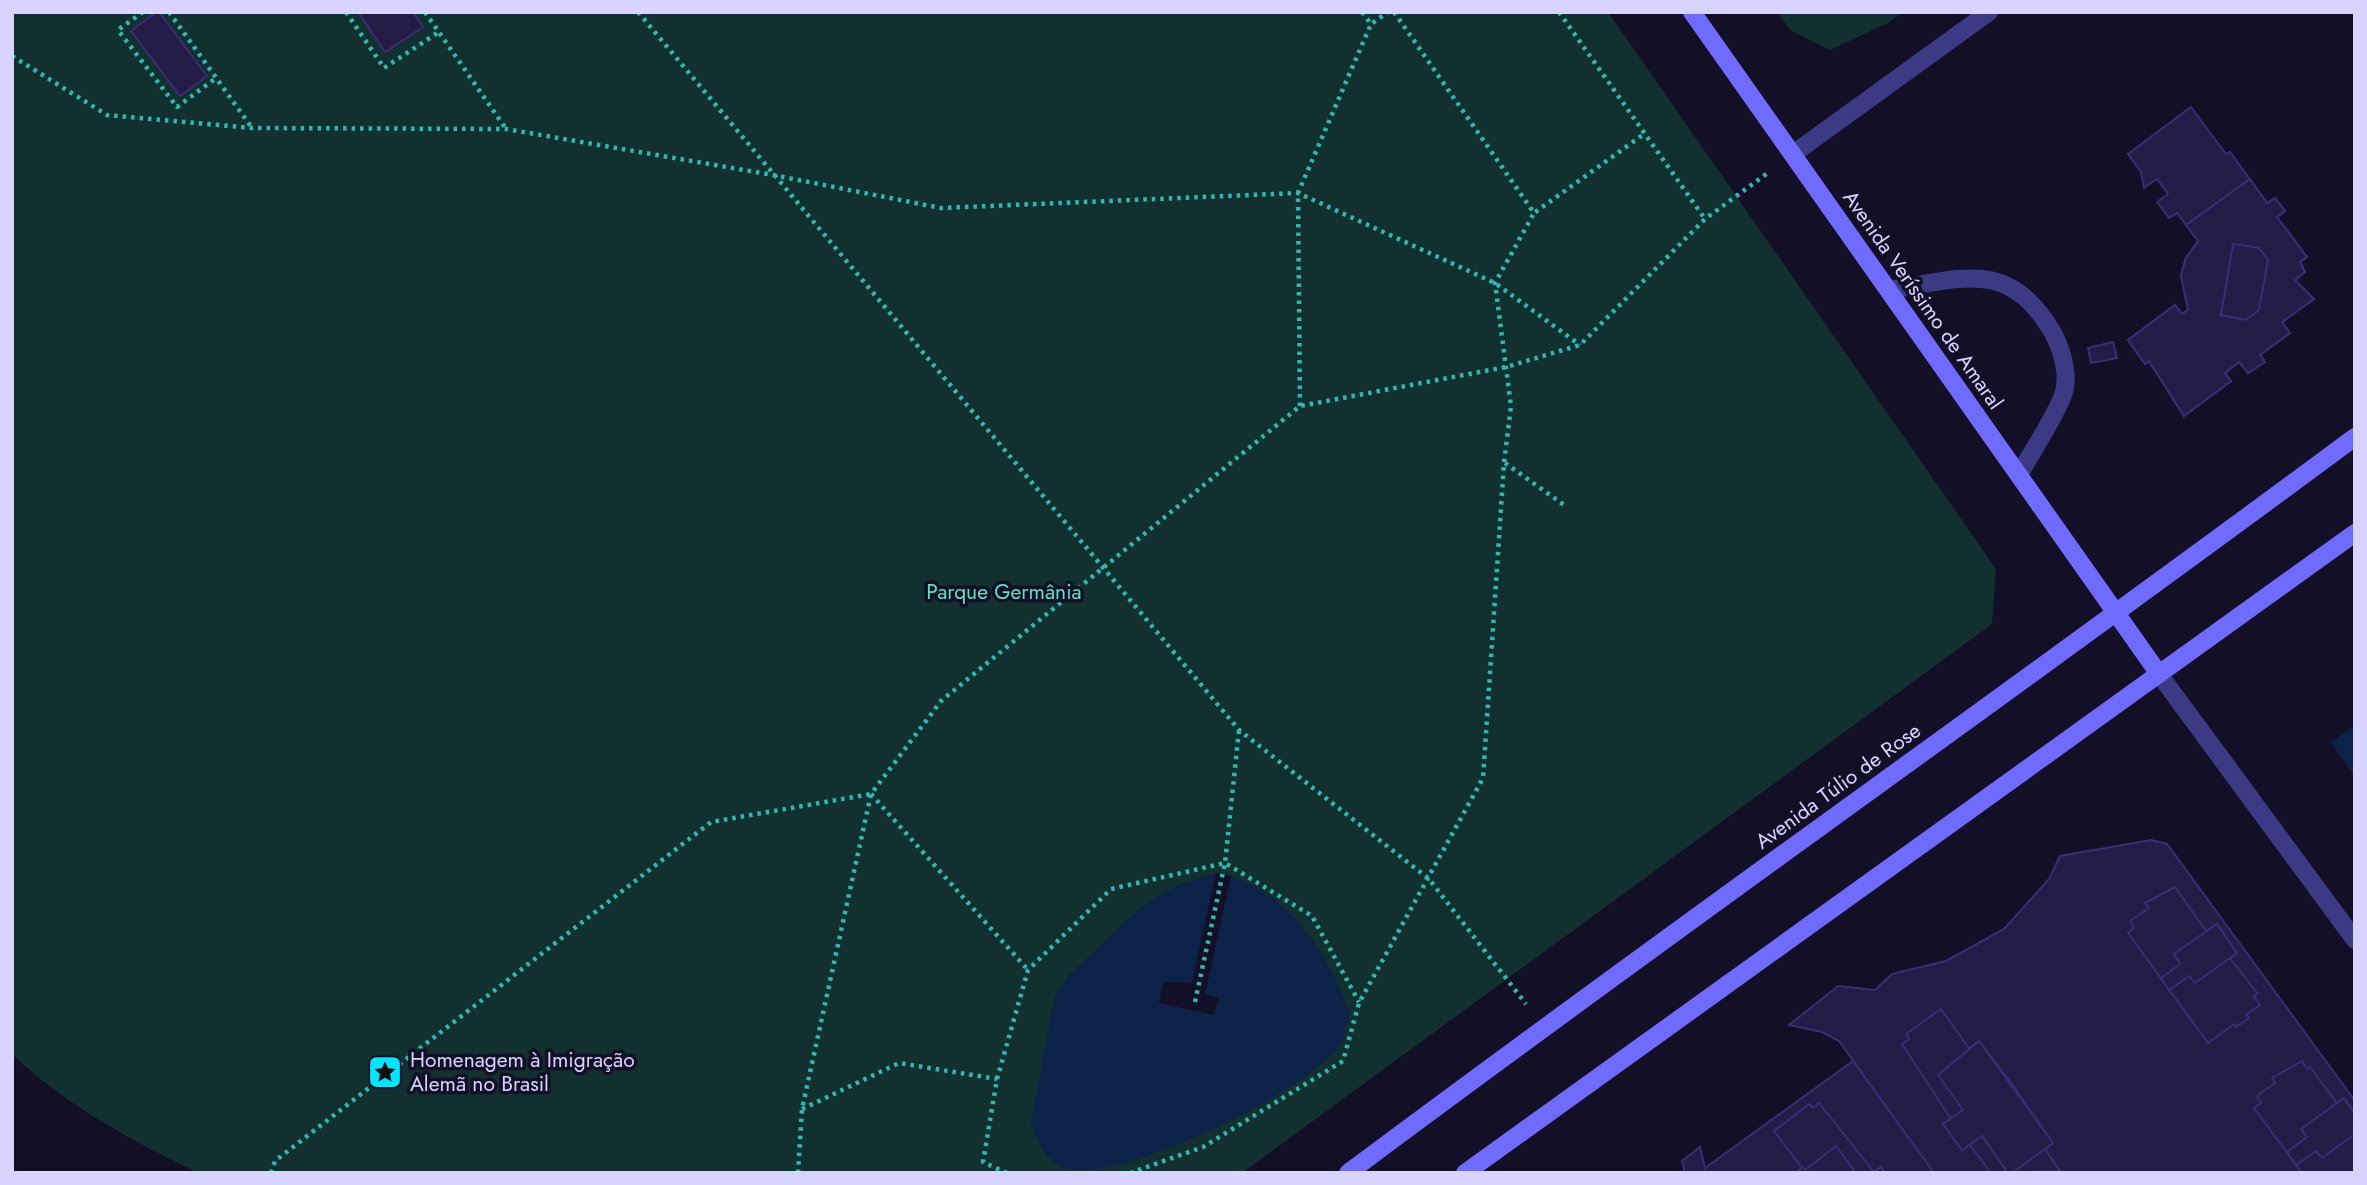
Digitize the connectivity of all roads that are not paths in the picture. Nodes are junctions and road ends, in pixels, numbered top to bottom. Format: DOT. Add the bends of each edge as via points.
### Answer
graph roads {
  1 [pos="1692,12"];
  2 [pos="1989,12"];
  3 [pos="1793,154"];
  4 [pos="1889,290"];
  5 [pos="2355,437"];
  6 [pos="2019,475"];
  7 [pos="2355,533"];
  8 [pos="2117,614"];
  9 [pos="2159,674"];
  10 [pos="2355,940"];
  11 [pos="1348,1173"];
  12 [pos="1465,1173"];
  1 -- 3 [label="street, Avenida Veríssimo de Amaral"];
  2 -- 3 [label="street"];
  3 -- 4 [label="street, Avenida Veríssimo de Amaral"];
  4 -- 6 [label="street, Avenida Veríssimo de Amaral"];
  4 -- 6 [label="street" via="1975,277 2000,280 2040,311 2063,351 2064,393"];
  5 -- 8 [label="street, Avenida Túlio de Rose"];
  6 -- 8 [label="street, Avenida Veríssimo de Amaral"];
  7 -- 9 [label="street"];
  8 -- 9 [label="street, Avenida Veríssimo de Amaral"];
  8 -- 11 [label="street, Avenida Túlio de Rose" via="1542,1027"];
  9 -- 10 [label="street"];
  9 -- 12 [label="street"];
}
